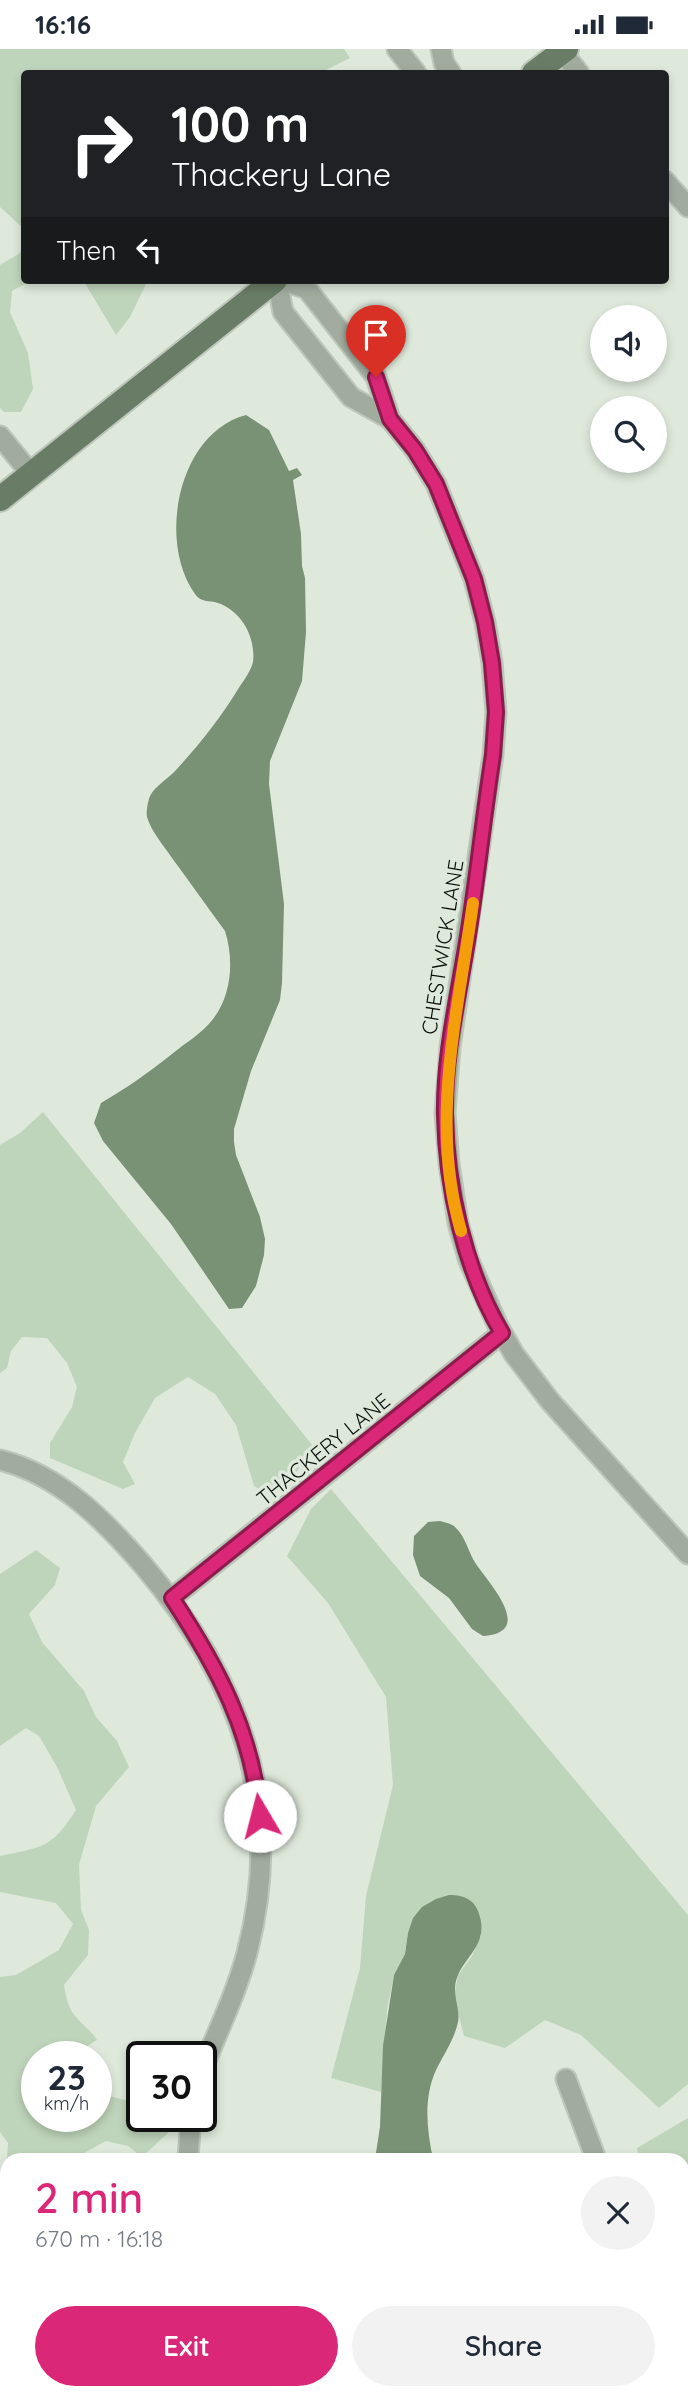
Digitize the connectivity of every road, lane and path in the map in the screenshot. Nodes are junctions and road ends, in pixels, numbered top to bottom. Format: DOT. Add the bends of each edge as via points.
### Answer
graph roads {
  1 [pos="397,49"];
  2 [pos="441,49"];
  3 [pos="564,50"];
  4 [pos="414,70"];
  5 [pos="449,70"];
  6 [pos="538,70"];
  7 [pos="577,70"];
  8 [pos="669,186"];
  9 [pos="688,207"];
  10 [pos="273,284"];
  11 [pos="279,284"];
  12 [pos="291,284"];
  13 [pos="390,419"];
  14 [pos="0,436"];
  15 [pos="31,474"];
  16 [pos="0,499"];
  17 [pos="502,1333"];
  18 [pos="0,1460"];
  19 [pos="688,1554"];
  20 [pos="172,1598"];
  21 [pos="214,2041"];
  22 [pos="566,2080"];
  23 [pos="190,2132"];
  24 [pos="188,2153"];
  25 [pos="594,2153"];
  1 -- 4 [label="street"];
  2 -- 5 [label="street"];
  3 -- 6 [label="main road"];
  3 -- 7 [label="street"];
  8 -- 9 [label="street"];
  10 -- 15 [label="main road"];
  11 -- 13 [label="street, CHESTWICK LANE" via="283,312 351,397"];
  12 -- 13 [label="street, CHESTWICK LANE" via="307,289 376,377"];
  13 -- 17 [label="street, CHESTWICK LANE" via="436,484 457,533 474,579 492,663 493,755 450,1047 445,1113 458,1223"];
  14 -- 15 [label="street"];
  15 -- 16 [label="main road"];
  17 -- 19 [label="street, CHESTWICK LANE" via="551,1401"];
  17 -- 20 [label="street, THACKERY LANE"];
  18 -- 20 [label="street" via="37,1474 89,1508"];
  20 -- 21 [label="street" via="226,1688 258,1796 261,1836 256,1916 234,1993"];
  22 -- 25 [label="street"];
  23 -- 24 [label="street"];
}
